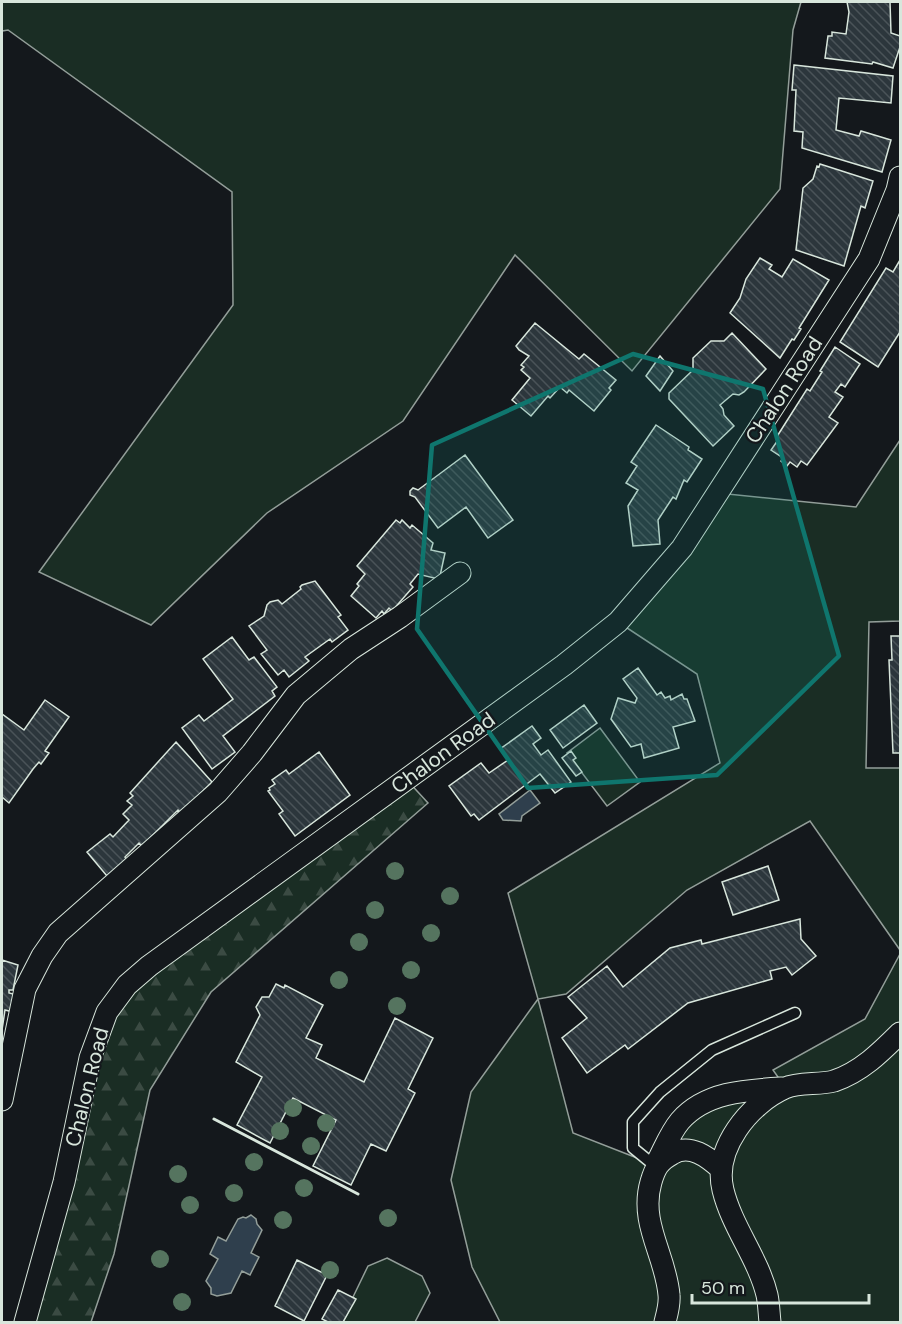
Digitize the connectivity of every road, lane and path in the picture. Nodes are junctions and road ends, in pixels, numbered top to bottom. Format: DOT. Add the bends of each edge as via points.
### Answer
graph roads {
  1 [pos="900,177"];
  2 [pos="460,573"];
  3 [pos="795,1013"];
  4 [pos="900,1033"];
  5 [pos="786,1087"];
  6 [pos="2,1100"];
  7 [pos="655,1166"];
  8 [pos="721,1169"];
  9 [pos="25,1323"];
  10 [pos="665,1323"];
  11 [pos="770,1323"];
  1 -- 9 [label="street, Chalon Road" via="863,269 682,548 618,622 150,966 127,986 107,1012 90,1058 64,1182"];
  2 -- 6 [label="street" via="351,649 296,695 218,792 58,933 25,989"];
  3 -- 7 [label="lane" via="712,1050 660,1092 633,1122 633,1148"];
  4 -- 5 [label="street" via="873,1060 835,1081"];
  5 -- 7 [label="street" via="715,1097 695,1108 679,1122"];
  5 -- 8 [label="street" via="742,1120"];
  7 -- 8 [label="street" via="674,1152 688,1150 708,1157"];
  7 -- 10 [label="street" via="648,1193 648,1221 669,1297"];
  8 -- 11 [label="street" via="722,1188 766,1295"];
}
